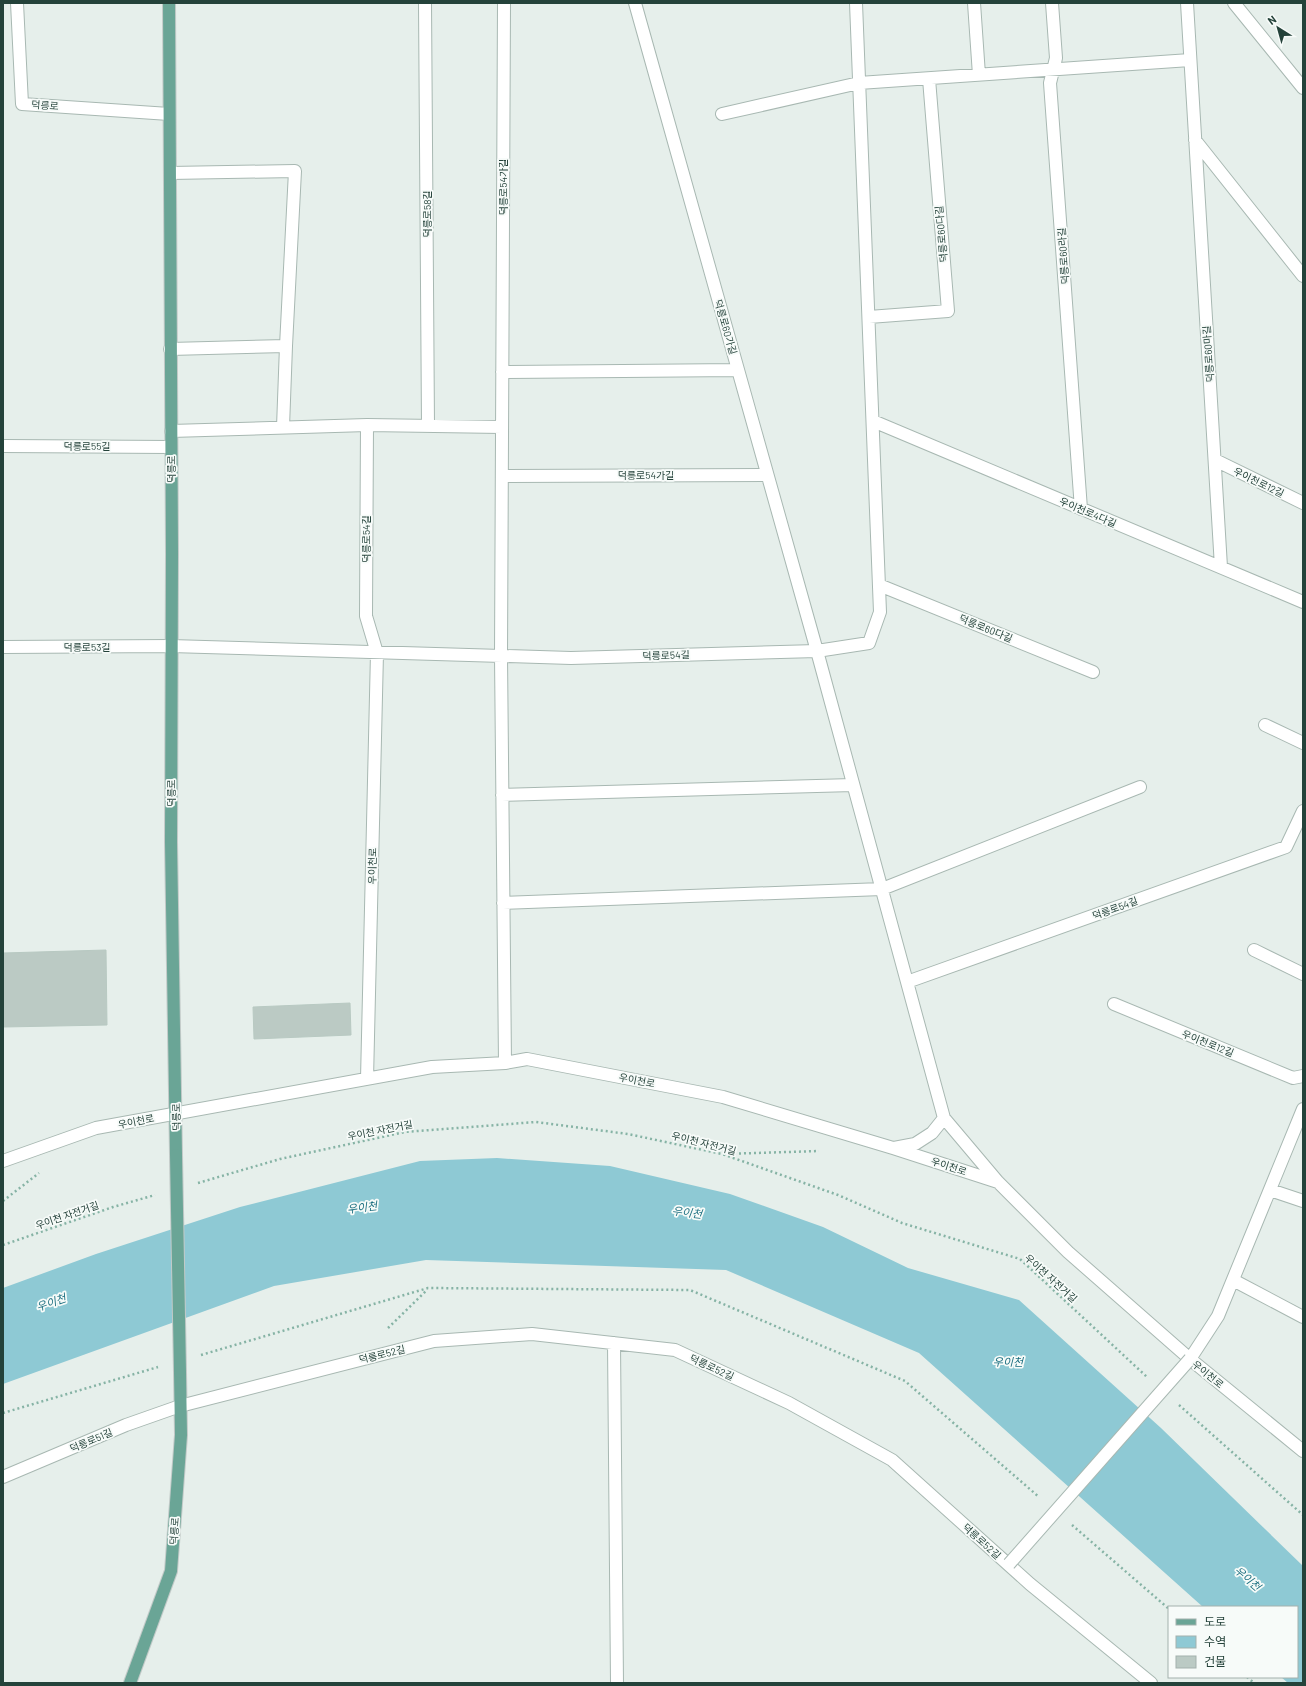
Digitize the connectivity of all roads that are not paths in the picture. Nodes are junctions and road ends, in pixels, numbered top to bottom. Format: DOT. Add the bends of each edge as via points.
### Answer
graph roads {
  1 [pos="17,3"];
  2 [pos="169,3"];
  3 [pos="426,3"];
  4 [pos="504,3"];
  5 [pos="635,3"];
  6 [pos="856,3"];
  7 [pos="974,3"];
  8 [pos="1052,3"];
  9 [pos="1186,3"];
  10 [pos="1234,3"];
  11 [pos="1190,60"];
  12 [pos="1053,70"];
  13 [pos="979,75"];
  14 [pos="929,78"];
  15 [pos="859,83"];
  16 [pos="1303,88"];
  17 [pos="169,114"];
  18 [pos="722,114"];
  19 [pos="1195,140"];
  20 [pos="170,173"];
  21 [pos="1303,276"];
  22 [pos="869,318"];
  23 [pos="286,346"];
  24 [pos="170,349"];
  25 [pos="738,370"];
  26 [pos="502,372"];
  27 [pos="874,421"];
  28 [pos="367,425"];
  29 [pos="428,426"];
  30 [pos="283,427"];
  31 [pos="502,427"];
  32 [pos="171,431"];
  33 [pos="3,446"];
  34 [pos="171,447"];
  35 [pos="1215,460"];
  36 [pos="767,475"];
  37 [pos="502,476"];
  38 [pos="1303,503"];
  39 [pos="1081,509"];
  40 [pos="1221,568"];
  41 [pos="879,585"];
  42 [pos="1303,602"];
  43 [pos="171,646"];
  44 [pos="3,647"];
  45 [pos="817,651"];
  46 [pos="377,653"];
  47 [pos="501,656"];
  48 [pos="1093,672"];
  49 [pos="1265,725"];
  50 [pos="1303,743"];
  51 [pos="853,785"];
  52 [pos="1140,787"];
  53 [pos="502,795"];
  54 [pos="1303,811"];
  55 [pos="882,889"];
  56 [pos="503,903"];
  57 [pos="1254,950"];
  58 [pos="1303,974"];
  59 [pos="907,982"];
  60 [pos="1114,1004"];
  61 [pos="505,1063"];
  62 [pos="1303,1076"];
  63 [pos="367,1078"];
  64 [pos="1303,1109"];
  65 [pos="176,1113"];
  66 [pos="944,1118"];
  67 [pos="893,1148"];
  68 [pos="3,1162"];
  69 [pos="998,1182"];
  70 [pos="1270,1190"];
  71 [pos="1303,1201"];
  72 [pos="1233,1280"];
  73 [pos="1303,1317"];
  74 [pos="614,1343"];
  75 [pos="1190,1359"];
  76 [pos="180,1406"];
  77 [pos="1303,1451"];
  78 [pos="3,1477"];
  79 [pos="1009,1564"];
  80 [pos="130,1683"];
  81 [pos="617,1683"];
  82 [pos="1151,1683"];
  1 -- 17 [label="street, 덕릉로" via="22,104"];
  2 -- 17 [label="main road, 덕릉로"];
  3 -- 29 [label="street, 덕릉로58길"];
  4 -- 26 [label="street, 덕릉로54가길"];
  5 -- 25 [label="street, 덕릉로60가길"];
  6 -- 15 [label="street"];
  7 -- 13 [label="street"];
  8 -- 12 [label="street, 덕릉로60라길" via="1056,58"];
  9 -- 11 [label="street, 덕릉로60마길"];
  10 -- 16 [label="street"];
  11 -- 12 [label="street"];
  11 -- 19 [label="street, 덕릉로60마길"];
  12 -- 13 [label="street"];
  12 -- 39 [label="street, 덕릉로60라길" via="1050,83"];
  13 -- 14 [label="street"];
  14 -- 15 [label="street"];
  14 -- 22 [label="street, 덕릉로60다길" via="948,311"];
  15 -- 18 [label="street"];
  15 -- 22 [label="street"];
  17 -- 20 [label="main road, 덕릉로"];
  19 -- 21 [label="street"];
  19 -- 35 [label="street, 덕릉로60마길"];
  20 -- 23 [label="street" via="295,171"];
  20 -- 24 [label="main road, 덕릉로"];
  22 -- 27 [label="street"];
  23 -- 24 [label="street"];
  23 -- 30 [label="street"];
  24 -- 32 [label="main road, 덕릉로"];
  25 -- 26 [label="street"];
  25 -- 36 [label="street, 덕릉로60가길"];
  26 -- 31 [label="street, 덕릉로54가길"];
  27 -- 39 [label="street, 우이천로4다길"];
  27 -- 41 [label="street" via="874,487"];
  28 -- 29 [label="street"];
  28 -- 30 [label="street"];
  28 -- 46 [label="street, 덕릉로54길" via="366,616"];
  29 -- 31 [label="street"];
  30 -- 32 [label="street"];
  31 -- 37 [label="street, 덕릉로54가길"];
  32 -- 34 [label="main road, 덕릉로"];
  33 -- 34 [label="street, 덕릉로55길"];
  34 -- 43 [label="main road, 덕릉로"];
  35 -- 38 [label="street, 우이천로12길"];
  35 -- 40 [label="street, 덕릉로60마길"];
  36 -- 37 [label="street, 덕릉로54가길"];
  36 -- 45 [label="street, 덕릉로60가길"];
  37 -- 47 [label="street, 덕릉로54가길"];
  39 -- 40 [label="street, 우이천로4다길"];
  40 -- 42 [label="street, 우이천로4다길"];
  41 -- 45 [label="street" via="880,612 869,643"];
  41 -- 48 [label="street, 덕릉로60다길"];
  43 -- 44 [label="street, 덕릉로53길"];
  43 -- 46 [label="street, 덕릉로54길"];
  43 -- 65 [label="main road, 덕릉로" via="171,842"];
  45 -- 47 [label="street, 덕릉로54길" via="571,658"];
  45 -- 51 [label="street"];
  46 -- 47 [label="street, 덕릉로54길"];
  46 -- 63 [label="street, 우이천로"];
  47 -- 53 [label="street"];
  49 -- 50 [label="street"];
  51 -- 53 [label="street"];
  51 -- 55 [label="street"];
  52 -- 55 [label="street"];
  53 -- 56 [label="street"];
  54 -- 59 [label="street, 덕릉로54길" via="1286,847"];
  55 -- 56 [label="street"];
  55 -- 59 [label="street"];
  56 -- 61 [label="street"];
  57 -- 58 [label="street"];
  59 -- 66 [label="street"];
  60 -- 62 [label="street, 우이천로12길" via="1293,1078"];
  61 -- 63 [label="street, 우이천로" via="432,1067"];
  61 -- 67 [label="street, 우이천로" via="527,1059 723,1097"];
  63 -- 65 [label="street, 우이천로"];
  64 -- 70 [label="street"];
  65 -- 68 [label="street, 우이천로" via="96,1128"];
  65 -- 76 [label="main road, 덕릉로, bridge"];
  66 -- 67 [label="street" via="932,1132 915,1144"];
  66 -- 69 [label="street"];
  67 -- 69 [label="street, 우이천로"];
  69 -- 75 [label="street, 우이천로" via="1068,1252"];
  70 -- 71 [label="street"];
  70 -- 72 [label="street"];
  72 -- 73 [label="street"];
  72 -- 75 [label="street" via="1218,1316"];
  74 -- 76 [label="street, 덕릉로52길" via="532,1334 434,1341"];
  74 -- 79 [label="street, 덕릉로52길" via="676,1350 789,1403 892,1460"];
  74 -- 81 [label="street"];
  75 -- 77 [label="street, 우이천로"];
  75 -- 79 [label="street, bridge"];
  76 -- 78 [label="street, 덕릉로51길" via="126,1425"];
  76 -- 80 [label="main road, 덕릉로" via="171,1571"];
  79 -- 82 [label="street, 덕릉로52길"];
}
